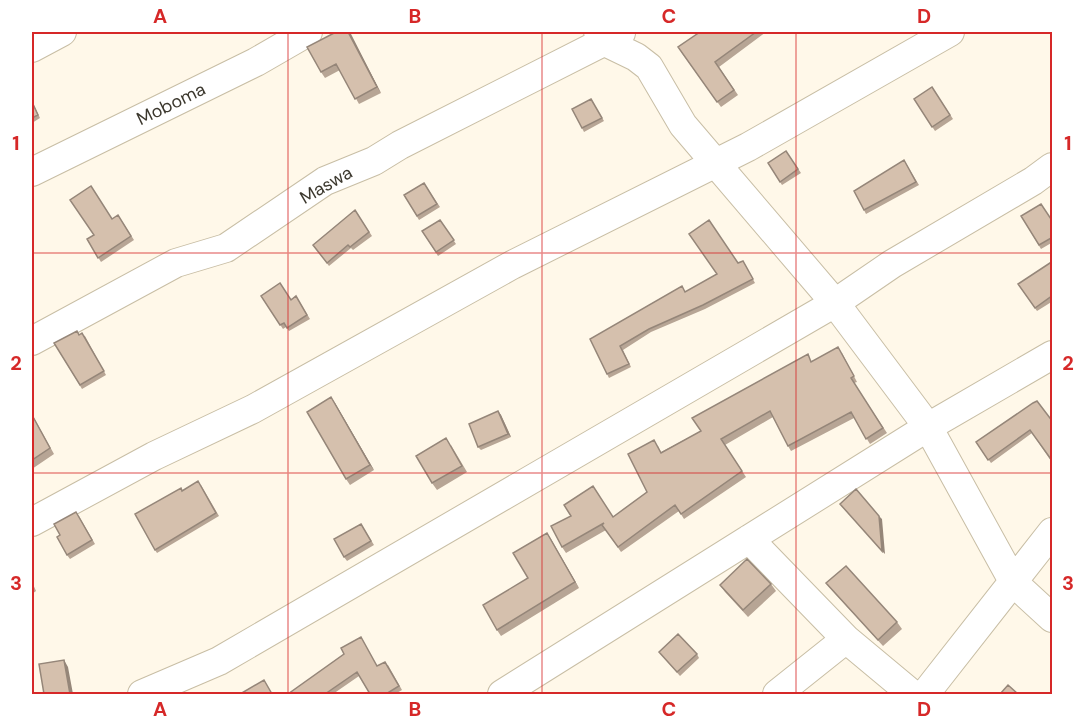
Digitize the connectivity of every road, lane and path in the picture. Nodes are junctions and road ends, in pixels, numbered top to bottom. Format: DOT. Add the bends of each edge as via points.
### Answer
graph roads {
  1 [pos="62,32"];
  2 [pos="308,32"];
  3 [pos="950,32"];
  4 [pos="609,35"];
  5 [pos="32,48"];
  6 [pos="714,164"];
  7 [pos="1053,167"];
  8 [pos="32,172"];
  9 [pos="835,303"];
  10 [pos="32,341"];
  11 [pos="1053,355"];
  12 [pos="928,427"];
  13 [pos="32,522"];
  14 [pos="1053,532"];
  15 [pos="749,539"];
  16 [pos="1014,583"];
  17 [pos="1053,618"];
  18 [pos="846,639"];
  19 [pos="142,694"];
  20 [pos="502,694"];
  21 [pos="777,694"];
  22 [pos="912,694"];
  23 [pos="925,694"];
  1 -- 5 [label="street"];
  2 -- 8 [label="street, Moboma" via="256,62"];
  3 -- 6 [label="street"];
  4 -- 6 [label="street" via="649,67 683,125"];
  4 -- 10 [label="street, Maswa" via="374,161 325,181 226,248 176,263"];
  6 -- 9 [label="street"];
  6 -- 13 [label="street" via="512,265 253,410 154,456"];
  7 -- 9 [label="street"];
  9 -- 12 [label="street"];
  9 -- 19 [label="street" via="219,661"];
  11 -- 12 [label="street"];
  12 -- 15 [label="street"];
  12 -- 16 [label="street"];
  14 -- 16 [label="street"];
  15 -- 18 [label="street"];
  15 -- 20 [label="street"];
  16 -- 17 [label="street"];
  16 -- 23 [label="street"];
  18 -- 21 [label="street"];
  18 -- 22 [label="street"];
}
